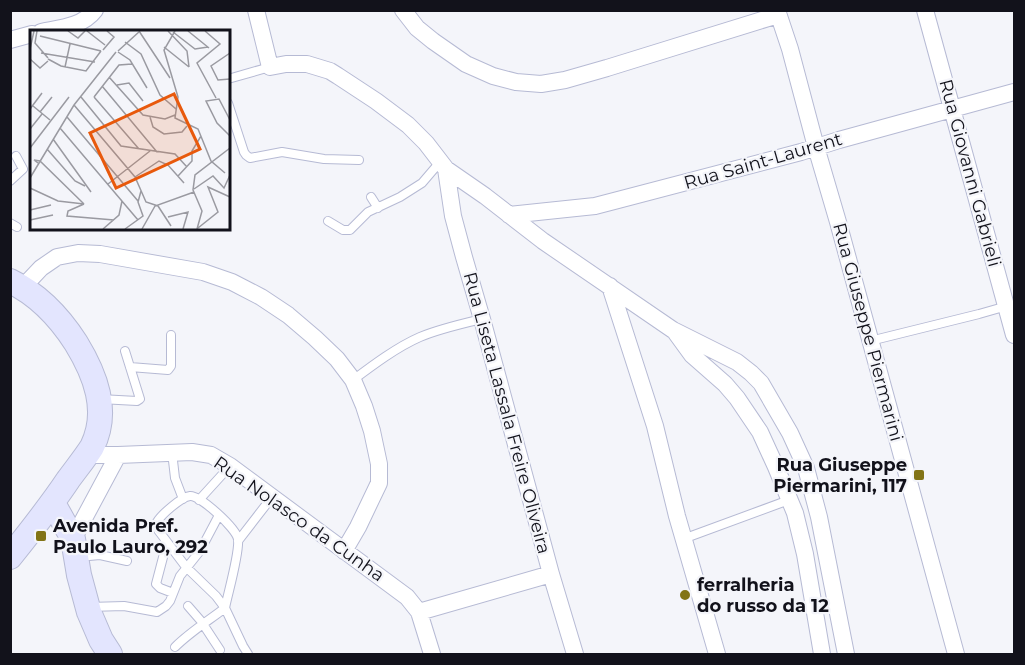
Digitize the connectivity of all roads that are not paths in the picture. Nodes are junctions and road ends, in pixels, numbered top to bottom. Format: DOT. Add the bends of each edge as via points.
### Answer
graph roads {
  1 [pos="95,10"];
  2 [pos="256,10"];
  3 [pos="403,10"];
  4 [pos="926,10"];
  5 [pos="778,13"];
  6 [pos="50,30"];
  7 [pos="30,35"];
  8 [pos="10,40"];
  9 [pos="270,67"];
  10 [pos="230,78"];
  11 [pos="1014,92"];
  12 [pos="230,109"];
  13 [pos="952,109"];
  14 [pos="816,147"];
  15 [pos="16,156"];
  16 [pos="359,160"];
  17 [pos="443,165"];
  18 [pos="27,167"];
  19 [pos="10,181"];
  20 [pos="371,197"];
  21 [pos="378,208"];
  22 [pos="509,215"];
  23 [pos="328,222"];
  24 [pos="16,284"];
  25 [pos="610,286"];
  26 [pos="1006,306"];
  27 [pos="482,319"];
  28 [pos="673,330"];
  29 [pos="171,335"];
  30 [pos="1014,335"];
  31 [pos="870,341"];
  32 [pos="125,351"];
  33 [pos="130,367"];
  34 [pos="353,380"];
  35 [pos="99,399"];
  36 [pos="172,452"];
  37 [pos="86,455"];
  38 [pos="118,455"];
  39 [pos="230,466"];
  40 [pos="272,497"];
  41 [pos="183,500"];
  42 [pos="199,500"];
  43 [pos="789,501"];
  44 [pos="53,502"];
  45 [pos="219,515"];
  46 [pos="683,539"];
  47 [pos="238,540"];
  48 [pos="167,542"];
  49 [pos="75,548"];
  50 [pos="344,550"];
  51 [pos="10,557"];
  52 [pos="128,561"];
  53 [pos="186,567"];
  54 [pos="551,574"];
  55 [pos="173,593"];
  56 [pos="188,606"];
  57 [pos="87,607"];
  58 [pos="225,608"];
  59 [pos="419,612"];
  60 [pos="204,625"];
  61 [pos="175,647"];
  62 [pos="220,650"];
  63 [pos="110,654"];
  64 [pos="248,654"];
  65 [pos="432,654"];
  66 [pos="575,654"];
  67 [pos="717,654"];
  68 [pos="822,654"];
  69 [pos="846,654"];
  70 [pos="956,654"];
  1 -- 6 [label="street" via="74,25"];
  2 -- 9 [label="street"];
  3 -- 5 [label="street" via="417,28 466,64 493,76 541,84 607,68"];
  4 -- 13 [label="street, Rua Giovanni Gabrieli"];
  5 -- 14 [label="street, Rua Giuseppe Piermarini"];
  7 -- 8 [label="street"];
  9 -- 10 [label="lane"];
  9 -- 17 [label="street" via="307,64 330,71 408,125"];
  11 -- 13 [label="street, Rua Saint-Laurent"];
  12 -- 16 [label="lane" via="244,152 250,158 282,152"];
  13 -- 14 [label="street, Rua Saint-Laurent"];
  13 -- 26 [label="street, Rua Giovanni Gabrieli"];
  14 -- 22 [label="street, Rua Saint-Laurent" via="595,206"];
  14 -- 31 [label="street, Rua Giuseppe Piermarini"];
  15 -- 18 [label="lane"];
  17 -- 21 [label="lane" via="422,183"];
  17 -- 22 [label="street"];
  17 -- 27 [label="street, Rua Liseta Lassala Freire Oliveira"];
  18 -- 19 [label="lane"];
  20 -- 21 [label="lane"];
  21 -- 23 [label="lane" via="364,215 350,230"];
  22 -- 25 [label="street"];
  24 -- 34 [label="street" via="57,257 78,253 202,272 232,282 288,315 337,359"];
  24 -- 35 [label="street" via="48,309 73,339 93,374"];
  25 -- 28 [label="street"];
  25 -- 46 [label="street" via="655,426"];
  26 -- 30 [label="street, Rua Giovanni Gabrieli"];
  26 -- 31 [label="lane"];
  27 -- 34 [label="lane" via="421,336"];
  27 -- 54 [label="street, Rua Liseta Lassala Freire Oliveira"];
  28 -- 43 [label="street" via="749,415"];
  28 -- 69 [label="street" via="751,373 785,424 806,468 817,509"];
  29 -- 33 [label="lane" via="168,370"];
  31 -- 70 [label="street, Rua Giuseppe Piermarini"];
  32 -- 33 [label="lane"];
  33 -- 35 [label="lane" via="139,400"];
  34 -- 50 [label="street" via="368,417 380,476 373,499"];
  35 -- 37 [label="street" via="99,424"];
  36 -- 38 [label="street, Rua Nolasco da Cunha"];
  36 -- 39 [label="street, Rua Nolasco da Cunha" via="211,455"];
  36 -- 41 [label="lane"];
  37 -- 38 [label="street, Rua Nolasco da Cunha"];
  37 -- 44 [label="street"];
  38 -- 49 [label="street"];
  39 -- 40 [label="street, Rua Nolasco da Cunha"];
  39 -- 42 [label="lane"];
  40 -- 47 [label="lane"];
  40 -- 50 [label="street, Rua Nolasco da Cunha"];
  41 -- 42 [label="lane" via="190,496"];
  41 -- 48 [label="lane" via="157,522"];
  42 -- 45 [label="lane"];
  43 -- 46 [label="lane"];
  43 -- 68 [label="street" via="805,554"];
  44 -- 49 [label="street"];
  44 -- 51 [label="street"];
  45 -- 47 [label="lane" via="232,527"];
  45 -- 53 [label="lane" via="200,551"];
  46 -- 67 [label="street"];
  47 -- 58 [label="lane"];
  48 -- 53 [label="lane"];
  48 -- 55 [label="lane" via="156,584"];
  49 -- 52 [label="lane"];
  49 -- 57 [label="street"];
  50 -- 59 [label="street, Rua Nolasco da Cunha" via="407,597"];
  53 -- 55 [label="lane"];
  53 -- 58 [label="lane"];
  54 -- 59 [label="street"];
  54 -- 66 [label="street, Rua Liseta Lassala Freire Oliveira"];
  55 -- 57 [label="lane" via="169,604 157,612 118,605"];
  56 -- 60 [label="lane"];
  57 -- 63 [label="street"];
  58 -- 60 [label="lane"];
  58 -- 64 [label="lane"];
  59 -- 65 [label="street, Rua Nolasco da Cunha"];
  60 -- 61 [label="lane"];
  60 -- 62 [label="lane"];
}
